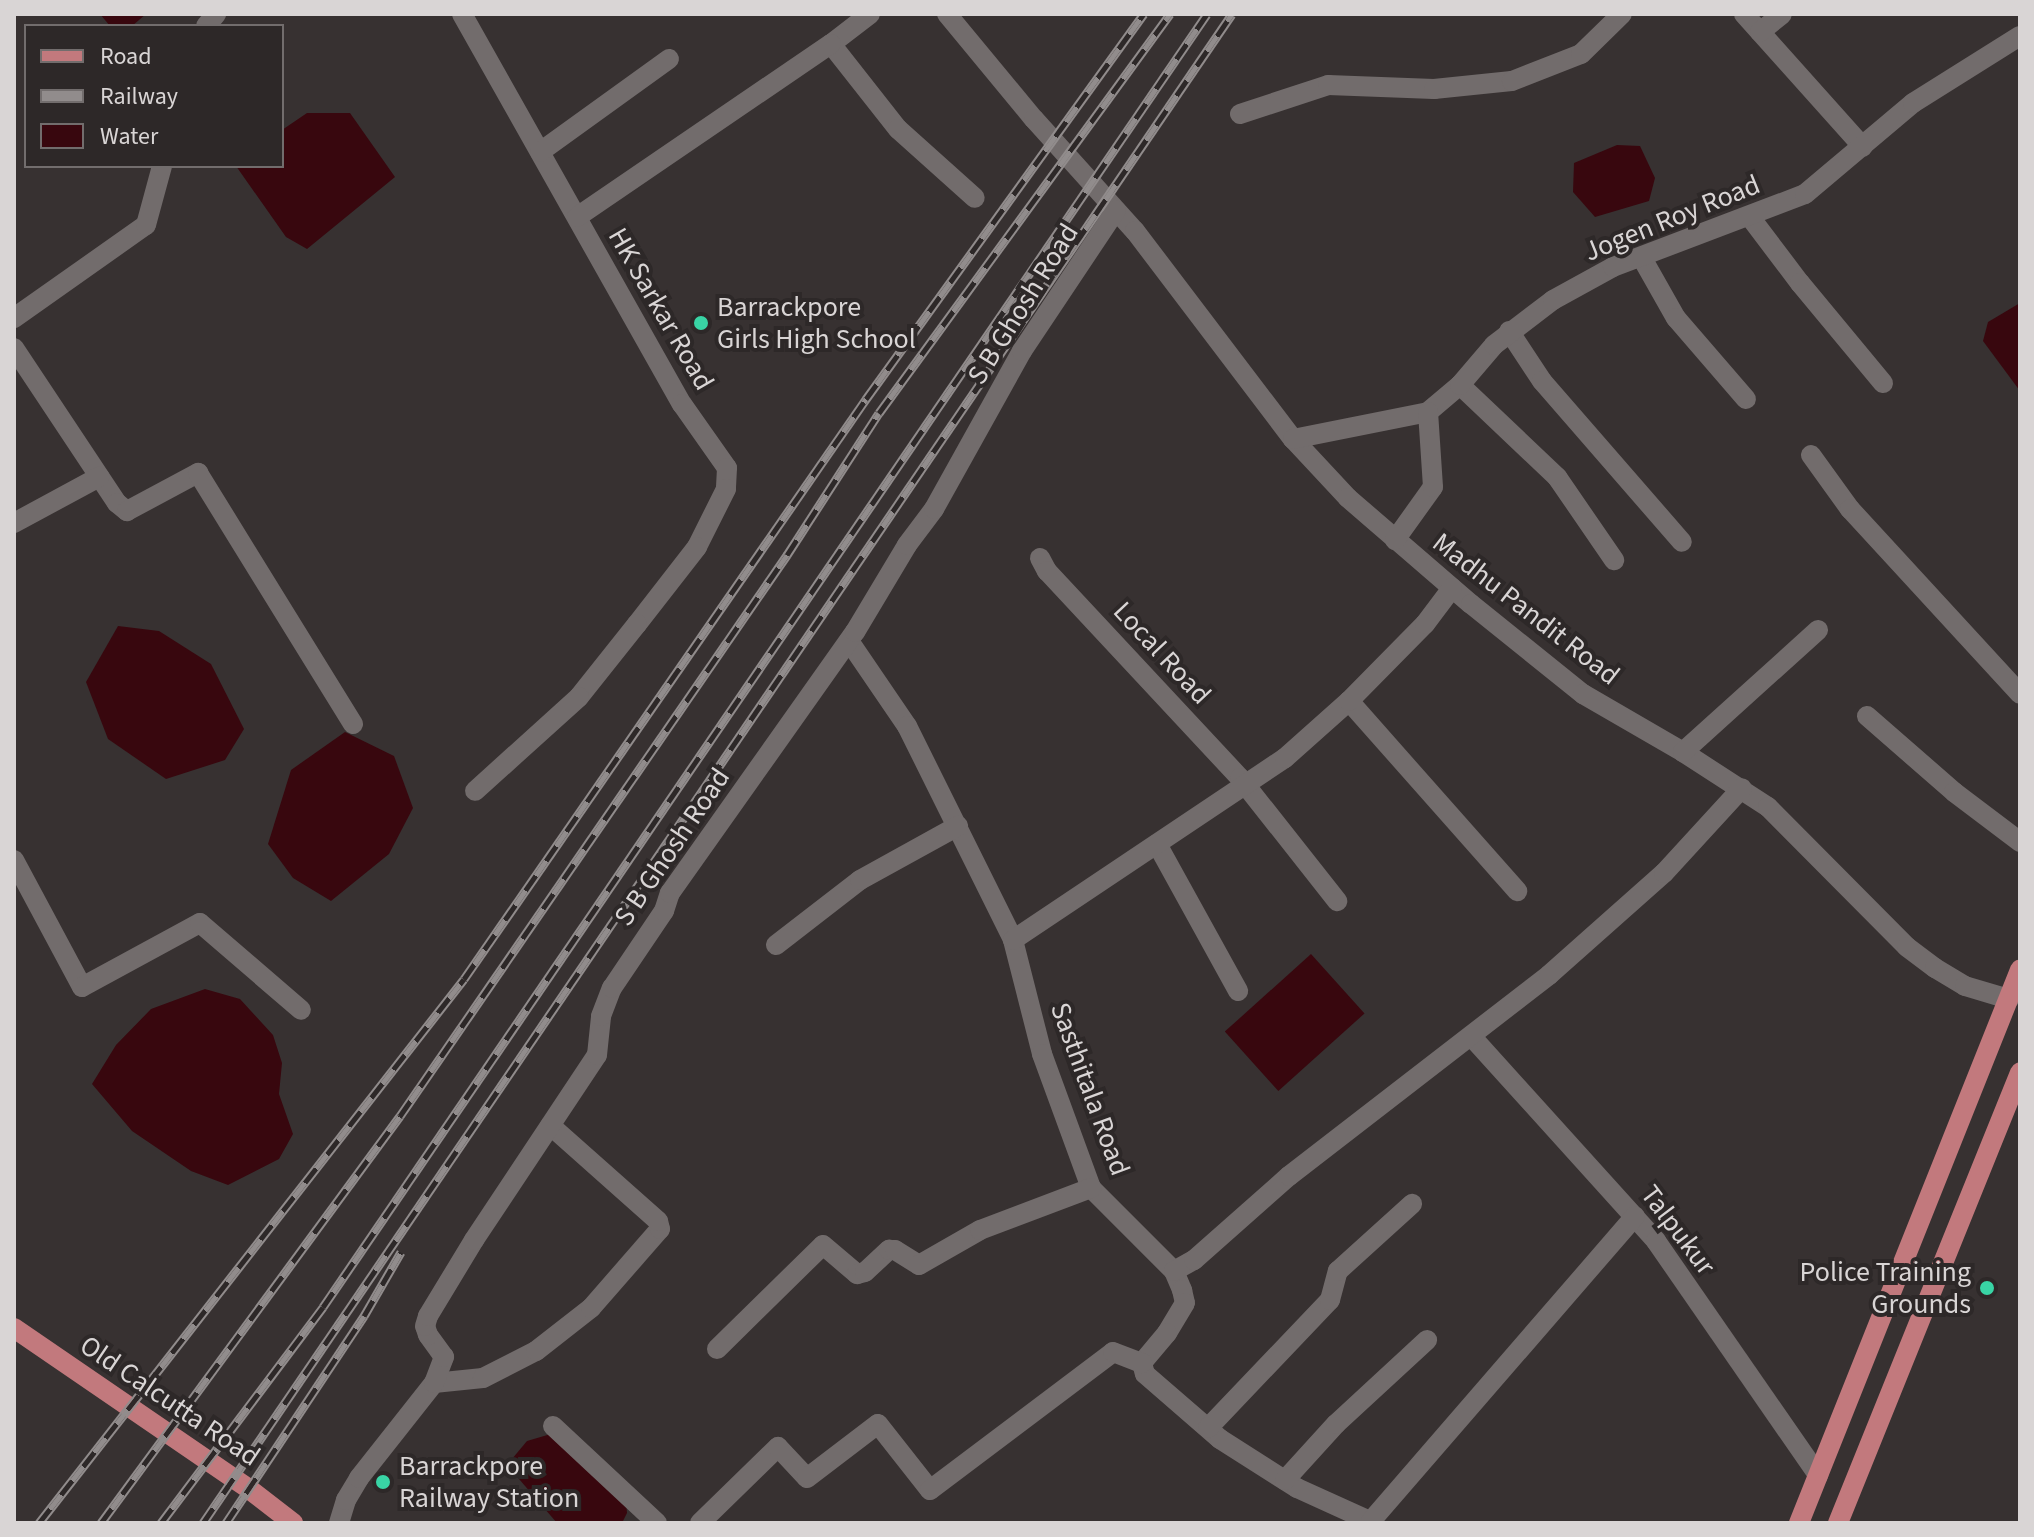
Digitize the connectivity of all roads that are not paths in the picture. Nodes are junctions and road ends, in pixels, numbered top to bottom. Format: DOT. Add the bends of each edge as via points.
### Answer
graph roads {
  1 [pos="462,14"];
  2 [pos="870,14"];
  3 [pos="947,14"];
  4 [pos="1622,14"];
  5 [pos="1744,14"];
  6 [pos="1782,14"];
  7 [pos="1760,32"];
  8 [pos="2020,36"];
  9 [pos="831,44"];
  10 [pos="669,59"];
  11 [pos="1240,114"];
  12 [pos="1863,147"];
  13 [pos="540,152"];
  14 [pos="161,168"];
  15 [pos="975,198"];
  16 [pos="1116,210"];
  17 [pos="577,217"];
  18 [pos="1750,217"];
  19 [pos="1642,258"];
  20 [pos="14,318"];
  21 [pos="1509,331"];
  22 [pos="14,348"];
  23 [pos="1883,383"];
  24 [pos="1460,385"];
  25 [pos="1746,399"];
  26 [pos="1428,412"];
  27 [pos="1293,439"];
  28 [pos="1811,455"];
  29 [pos="99,477"];
  30 [pos="14,523"];
  31 [pos="1395,540"];
  32 [pos="1682,542"];
  33 [pos="1040,558"];
  34 [pos="1614,560"];
  35 [pos="1452,588"];
  36 [pos="1818,630"];
  37 [pos="849,641"];
  38 [pos="2020,694"];
  39 [pos="1349,701"];
  40 [pos="1867,716"];
  41 [pos="353,724"];
  42 [pos="1683,752"];
  43 [pos="1243,786"];
  44 [pos="1742,788"];
  45 [pos="475,791"];
  46 [pos="958,826"];
  47 [pos="2020,842"];
  48 [pos="1157,844"];
  49 [pos="14,860"];
  50 [pos="1517,891"];
  51 [pos="1337,901"];
  52 [pos="1013,940"];
  53 [pos="776,945"];
  54 [pos="2020,970"];
  55 [pos="1238,991"];
  56 [pos="2009,999"];
  57 [pos="301,1010"];
  58 [pos="1471,1036"];
  59 [pos="2020,1072"];
  60 [pos="550,1125"];
  61 [pos="1091,1188"];
  62 [pos="1412,1204"];
  63 [pos="1635,1216"];
  64 [pos="1174,1271"];
  65 [pos="1879,1324"];
  66 [pos="14,1328"];
  67 [pos="1427,1340"];
  68 [pos="1911,1341"];
  69 [pos="717,1349"];
  70 [pos="1142,1363"];
  71 [pos="434,1383"];
  72 [pos="553,1426"];
  73 [pos="1208,1428"];
  74 [pos="1818,1475"];
  75 [pos="1285,1480"];
  76 [pos="1373,1522"];
  77 [pos="293,1523"];
  78 [pos="339,1523"];
  79 [pos="657,1523"];
  80 [pos="700,1523"];
  81 [pos="1799,1523"];
  82 [pos="1838,1523"];
  1 -- 13 [label="street, HK Sarkar Road"];
  2 -- 9 [label="street"];
  3 -- 16 [label="street, Madhu Pandit Road"];
  4 -- 11 [label="street" via="1581,54 1512,81 1434,89 1328,85"];
  5 -- 7 [label="street"];
  6 -- 7 [label="street"];
  7 -- 12 [label="street"];
  8 -- 12 [label="street, Jogen Roy Road" via="1938,85"];
  9 -- 15 [label="street" via="898,129"];
  9 -- 17 [label="street"];
  10 -- 13 [label="street"];
  12 -- 18 [label="street, Jogen Roy Road" via="1805,194"];
  13 -- 17 [label="street, HK Sarkar Road"];
  14 -- 20 [label="street" via="146,225"];
  16 -- 27 [label="street, Madhu Pandit Road"];
  16 -- 37 [label="street, S B Ghosh Road" via="1022,351 934,509"];
  17 -- 45 [label="street, HK Sarkar Road" via="682,404 727,468 726,489 697,547 579,697"];
  18 -- 19 [label="street, Jogen Roy Road"];
  18 -- 23 [label="street"];
  19 -- 21 [label="street, Jogen Roy Road" via="1613,267"];
  19 -- 25 [label="street" via="1676,318"];
  21 -- 24 [label="street, Jogen Roy Road"];
  21 -- 32 [label="street" via="1551,391"];
  22 -- 29 [label="street"];
  24 -- 26 [label="street, Jogen Roy Road"];
  24 -- 34 [label="street" via="1557,477"];
  26 -- 27 [label="street, Jogen Roy Road"];
  26 -- 31 [label="street" via="1433,487"];
  27 -- 31 [label="street, Madhu Pandit Road"];
  28 -- 38 [label="street" via="1850,509"];
  29 -- 30 [label="street"];
  29 -- 41 [label="street" via="127,511 198,473"];
  31 -- 35 [label="street, Madhu Pandit Road"];
  33 -- 43 [label="street, Local Road"];
  35 -- 39 [label="street" via="1425,624"];
  35 -- 42 [label="street, Madhu Pandit Road" via="1583,694"];
  36 -- 42 [label="street"];
  37 -- 46 [label="street, Sasthitala Road" via="902,716"];
  37 -- 60 [label="street, S B Ghosh Road" via="670,893 664,911 612,988 601,1016 597,1055"];
  39 -- 43 [label="street" via="1285,758"];
  39 -- 50 [label="street"];
  40 -- 47 [label="street"];
  42 -- 44 [label="street, Madhu Pandit Road"];
  43 -- 48 [label="street"];
  43 -- 51 [label="street, Local Road"];
  44 -- 56 [label="street, Madhu Pandit Road" via="1768,807 1907,947 1965,986"];
  44 -- 58 [label="street" via="1664,873"];
  46 -- 52 [label="street, Sasthitala Road"];
  46 -- 53 [label="street" via="860,880"];
  48 -- 52 [label="street"];
  48 -- 55 [label="street"];
  49 -- 57 [label="street" via="82,987 200,923"];
  52 -- 61 [label="street, Sasthitala Road" via="1042,1054"];
  54 -- 56 [label="main road"];
  56 -- 65 [label="main road"];
  58 -- 63 [label="street, Talpukur"];
  58 -- 64 [label="street"];
  59 -- 68 [label="main road"];
  60 -- 71 [label="street, S B Ghosh Road" via="428,1316 428,1335 444,1357"];
  60 -- 71 [label="street" via="658,1221 660,1229 591,1308 536,1351 483,1378"];
  61 -- 64 [label="street, Sasthitala Road"];
  61 -- 69 [label="street" via="980,1230 919,1265 889,1250 857,1274 823,1245"];
  62 -- 73 [label="street" via="1338,1271 1330,1300"];
  63 -- 74 [label="street, Talpukur"];
  63 -- 76 [label="street" via="1425,1454"];
  64 -- 70 [label="street" via="1185,1303"];
  65 -- 68 [label="main road"];
  65 -- 74 [label="main road"];
  66 -- 77 [label="main road, Old Calcutta Road"];
  67 -- 75 [label="street" via="1336,1424"];
  68 -- 82 [label="main road"];
  70 -- 73 [label="street" via="1145,1374"];
  70 -- 80 [label="street" via="1113,1352 930,1490 878,1424 807,1478 778,1447"];
  71 -- 78 [label="street" via="359,1478"];
  72 -- 79 [label="street"];
  73 -- 75 [label="street"];
  74 -- 81 [label="main road"];
  75 -- 76 [label="street"];
}
